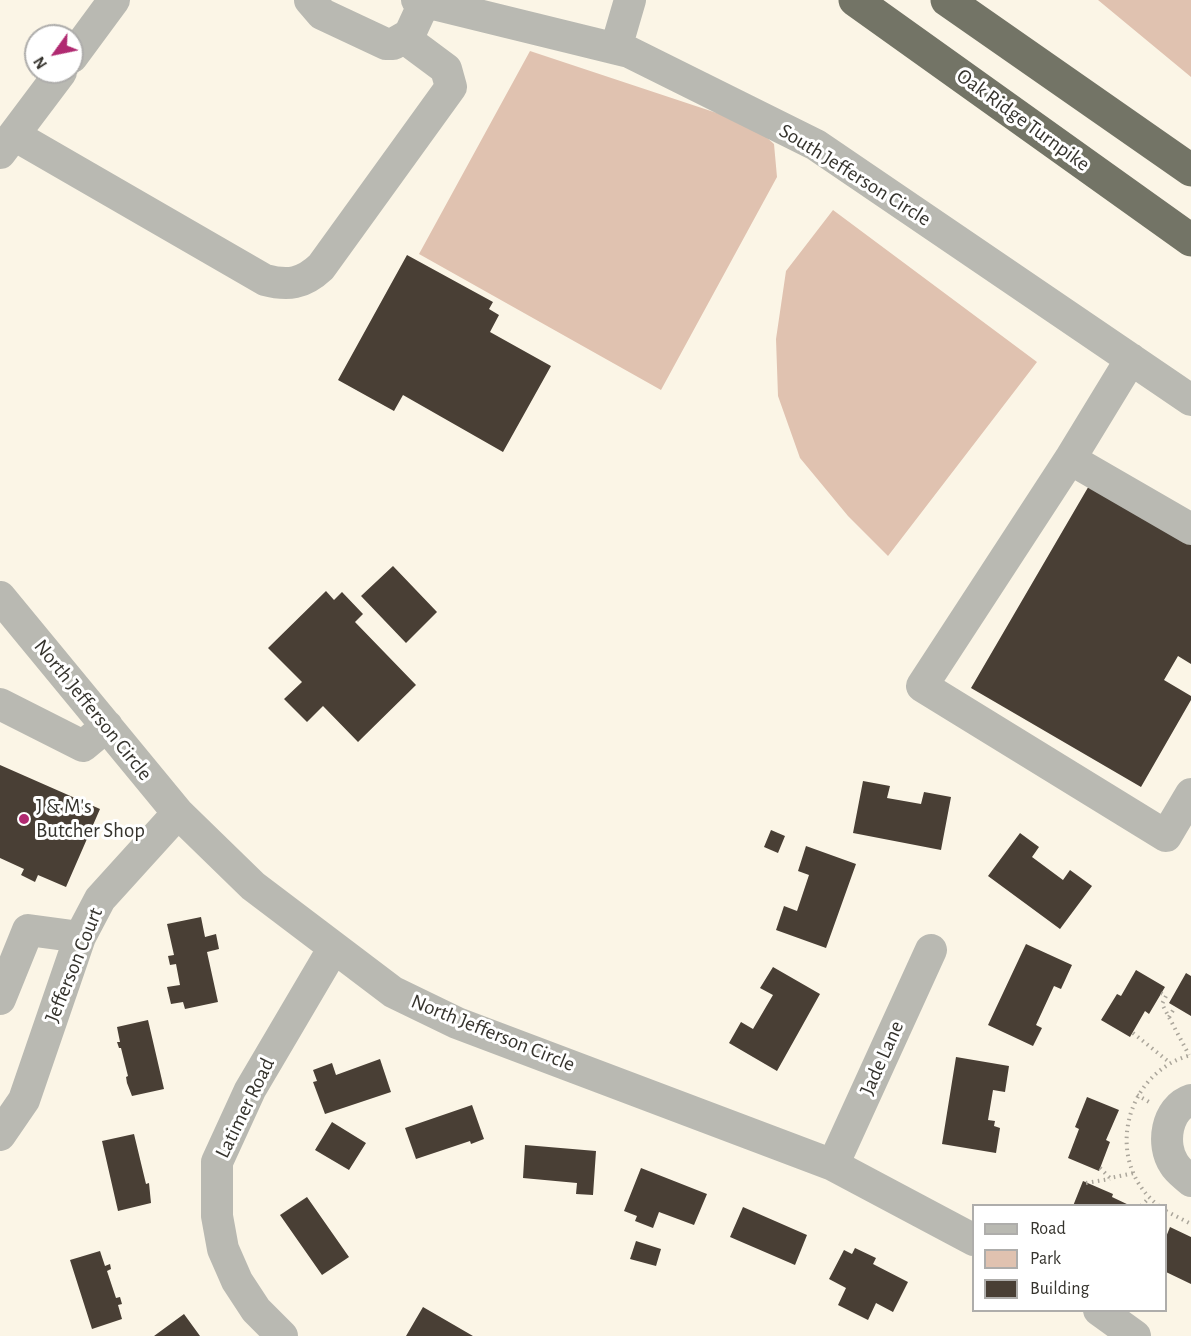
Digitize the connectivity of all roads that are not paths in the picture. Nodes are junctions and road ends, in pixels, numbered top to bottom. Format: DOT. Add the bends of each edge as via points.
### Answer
graph roads {
  1 [pos="114,0"];
  2 [pos="310,0"];
  3 [pos="630,0"];
  4 [pos="855,0"];
  5 [pos="947,0"];
  6 [pos="420,2"];
  7 [pos="407,36"];
  8 [pos="84,41"];
  9 [pos="616,48"];
  10 [pos="52,84"];
  11 [pos="7,144"];
  12 [pos="1191,170"];
  13 [pos="1191,240"];
  14 [pos="1131,359"];
  15 [pos="1191,400"];
  16 [pos="1070,459"];
  17 [pos="1191,529"];
  18 [pos="0,597"];
  19 [pos="0,704"];
  20 [pos="107,726"];
  21 [pos="1191,794"];
  22 [pos="178,813"];
  23 [pos="80,937"];
  24 [pos="333,949"];
  25 [pos="931,950"];
  26 [pos="0,999"];
  27 [pos="1191,1100"];
  28 [pos="0,1135"];
  29 [pos="833,1165"];
  30 [pos="1191,1181"];
  31 [pos="972,1239"];
  32 [pos="1100,1312"];
  33 [pos="282,1336"];
  34 [pos="1135,1336"];
  1 -- 8 [label="street"];
  2 -- 7 [label="street" via="322,14 386,44"];
  3 -- 9 [label="street"];
  4 -- 13 [label="highway, Oak Ridge Turnpike"];
  5 -- 12 [label="highway"];
  6 -- 7 [label="street"];
  6 -- 9 [label="street, South Jefferson Circle"];
  7 -- 11 [label="street" via="411,44 446,69 451,87 321,267 308,279 281,284 265,280"];
  9 -- 14 [label="street, South Jefferson Circle" via="816,145"];
  10 -- 11 [label="street"];
  14 -- 15 [label="street, South Jefferson Circle"];
  14 -- 16 [label="street"];
  16 -- 17 [label="street"];
  16 -- 21 [label="street" via="922,686 1166,836"];
  18 -- 20 [label="street, North Jefferson Circle"];
  19 -- 20 [label="street" via="83,746"];
  20 -- 22 [label="street, North Jefferson Circle"];
  22 -- 23 [label="street, Jefferson Court" via="100,898"];
  22 -- 24 [label="street, North Jefferson Circle" via="253,886"];
  23 -- 26 [label="street" via="28,930"];
  23 -- 28 [label="street, Jefferson Court" via="24,1100"];
  24 -- 29 [label="street, North Jefferson Circle" via="393,992 458,1023"];
  24 -- 33 [label="street, Latimer Road" via="250,1090 218,1162 217,1216 223,1249 256,1310"];
  25 -- 29 [label="street, Jade Lane"];
  27 -- 30 [label="street" via="1172,1115 1166,1142 1174,1164"];
  29 -- 31 [label="street, North Jefferson Circle"];
  32 -- 34 [label="street"];
}
